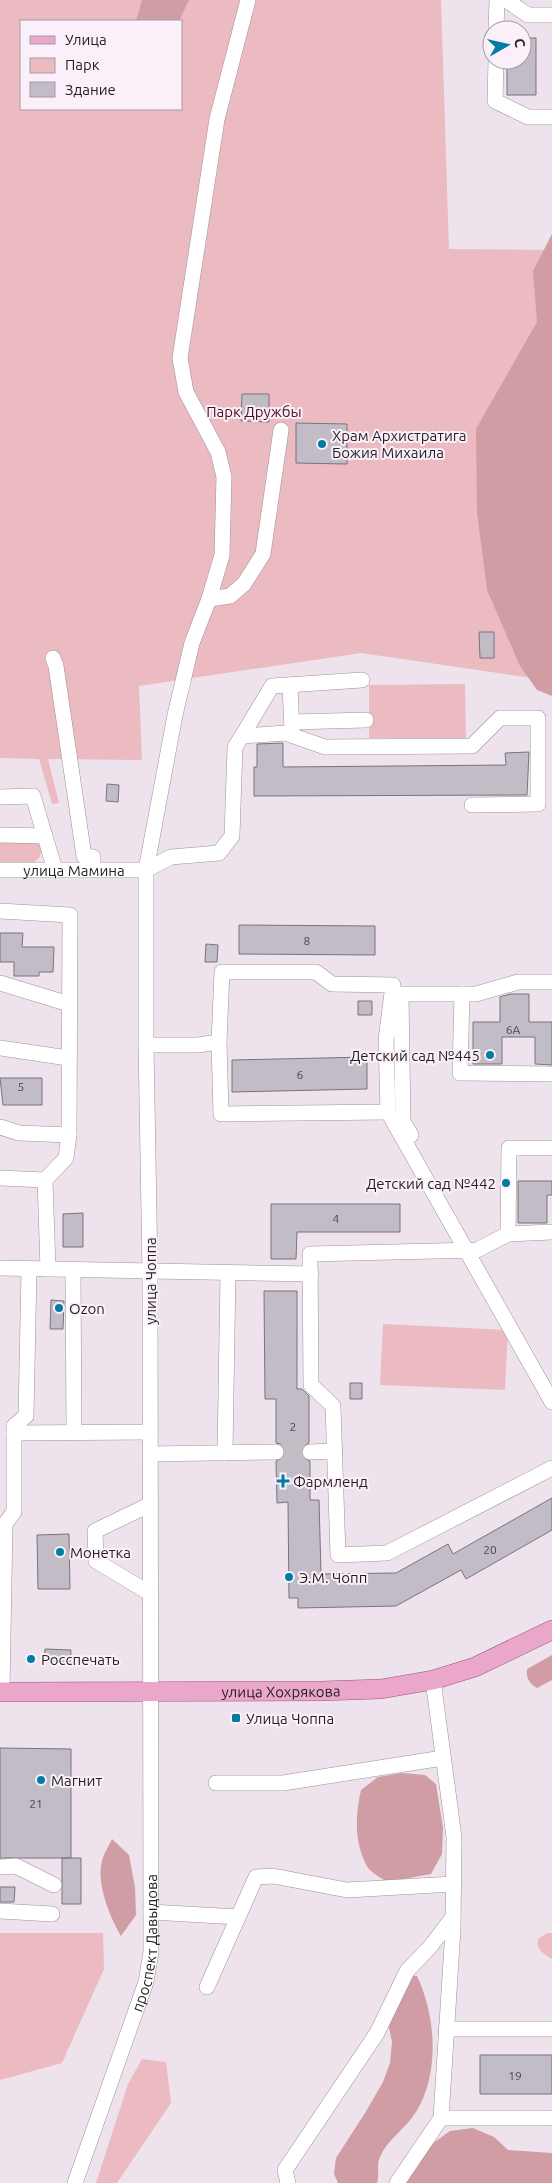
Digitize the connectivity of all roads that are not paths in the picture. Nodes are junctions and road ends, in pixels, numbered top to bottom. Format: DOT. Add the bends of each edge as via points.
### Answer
graph roads {
  1 [pos="248,0"];
  2 [pos="496,0"];
  3 [pos="506,0"];
  4 [pos="552,15"];
  5 [pos="496,20"];
  6 [pos="496,70"];
  7 [pos="552,117"];
  8 [pos="280,430"];
  9 [pos="209,599"];
  10 [pos="53,658"];
  11 [pos="362,680"];
  12 [pos="290,685"];
  13 [pos="366,720"];
  14 [pos="292,729"];
  15 [pos="242,736"];
  16 [pos="0,797"];
  17 [pos="472,805"];
  18 [pos="0,835"];
  19 [pos="45,836"];
  20 [pos="93,861"];
  21 [pos="0,870"];
  22 [pos="55,870"];
  23 [pos="146,870"];
  24 [pos="0,911"];
  25 [pos="552,982"];
  26 [pos="0,983"];
  27 [pos="462,994"];
  28 [pos="69,1004"];
  29 [pos="219,1042"];
  30 [pos="146,1045"];
  31 [pos="0,1048"];
  32 [pos="68,1058"];
  33 [pos="552,1074"];
  34 [pos="388,1112"];
  35 [pos="0,1127"];
  36 [pos="68,1135"];
  37 [pos="552,1148"];
  38 [pos="0,1178"];
  39 [pos="45,1180"];
  40 [pos="552,1232"];
  41 [pos="508,1234"];
  42 [pos="472,1251"];
  43 [pos="0,1268"];
  44 [pos="29,1269"];
  45 [pos="48,1269"];
  46 [pos="73,1270"];
  47 [pos="150,1271"];
  48 [pos="228,1273"];
  49 [pos="311,1274"];
  50 [pos="540,1359"];
  51 [pos="552,1402"];
  52 [pos="150,1432"];
  53 [pos="14,1433"];
  54 [pos="74,1433"];
  55 [pos="335,1451"];
  56 [pos="276,1452"];
  57 [pos="310,1452"];
  58 [pos="226,1453"];
  59 [pos="150,1454"];
  60 [pos="552,1468"];
  61 [pos="151,1504"];
  62 [pos="151,1594"];
  63 [pos="552,1630"];
  64 [pos="433,1680"];
  65 [pos="1,1692"];
  66 [pos="151,1692"];
  67 [pos="443,1758"];
  68 [pos="216,1783"];
  69 [pos="0,1867"];
  70 [pos="454,1884"];
  71 [pos="54,1886"];
  72 [pos="0,1911"];
  73 [pos="151,1912"];
  74 [pos="52,1914"];
  75 [pos="238,1917"];
  76 [pos="453,1917"];
  77 [pos="207,1987"];
  78 [pos="446,2029"];
  79 [pos="552,2030"];
  80 [pos="440,2118"];
  81 [pos="549,2118"];
  82 [pos="75,2183"];
  83 [pos="288,2183"];
  84 [pos="397,2183"];
  1 -- 9 [label="street, улица Чоппа" via="217,119 180,358 186,392 218,452 224,477 222,555"];
  2 -- 5 [label="street"];
  3 -- 4 [label="street" via="528,15"];
  6 -- 7 [label="street" via="495,101 528,117"];
  8 -- 9 [label="street" via="263,554 244,584 230,596"];
  9 -- 23 [label="street, улица Чоппа" via="192,643"];
  10 -- 20 [label="street" via="84,856 93,857"];
  11 -- 12 [label="street"];
  12 -- 14 [label="street"];
  12 -- 15 [label="street" via="272,686"];
  13 -- 14 [label="street"];
  14 -- 15 [label="street" via="285,733"];
  14 -- 17 [label="street" via="325,747 472,746 500,718 538,718 538,804"];
  15 -- 23 [label="street" via="235,747 232,836 220,853 172,857"];
  16 -- 19 [label="street" via="33,796"];
  18 -- 19 [label="street"];
  19 -- 22 [label="street"];
  21 -- 22 [label="street, улица Мамина"];
  22 -- 23 [label="street, улица Мамина"];
  23 -- 30 [label="street, улица Чоппа"];
  24 -- 28 [label="street" via="70,915"];
  25 -- 27 [label="street" via="518,982 476,994"];
  26 -- 28 [label="street"];
  27 -- 33 [label="street" via="460,1073"];
  27 -- 42 [label="street" via="401,994 403,1122"];
  28 -- 32 [label="street"];
  29 -- 30 [label="street"];
  29 -- 34 [label="street" via="221,1114"];
  29 -- 34 [label="street" via="222,972 316,972 332,984 393,985 386,1040"];
  30 -- 47 [label="street, улица Чоппа"];
  31 -- 32 [label="street"];
  32 -- 36 [label="street"];
  34 -- 42 [label="street"];
  35 -- 36 [label="street" via="19,1133"];
  36 -- 39 [label="street" via="66,1158"];
  37 -- 41 [label="street" via="509,1148"];
  38 -- 39 [label="street"];
  39 -- 45 [label="street"];
  40 -- 41 [label="street"];
  41 -- 42 [label="street"];
  42 -- 49 [label="street" via="310,1254"];
  42 -- 50 [label="street"];
  42 -- 51 [label="street"];
  43 -- 44 [label="street"];
  44 -- 45 [label="street"];
  44 -- 53 [label="street" via="26,1416 14,1426"];
  45 -- 46 [label="street"];
  46 -- 47 [label="street"];
  46 -- 54 [label="street"];
  47 -- 48 [label="street"];
  47 -- 52 [label="street, улица Чоппа"];
  48 -- 49 [label="street"];
  48 -- 58 [label="street"];
  49 -- 55 [label="street" via="311,1385 333,1406"];
  52 -- 54 [label="street"];
  52 -- 59 [label="street, улица Чоппа"];
  53 -- 54 [label="street"];
  53 -- 65 [label="street" via="14,1512 5,1524"];
  55 -- 57 [label="street"];
  55 -- 60 [label="street" via="338,1554 387,1553"];
  56 -- 58 [label="street"];
  58 -- 59 [label="street"];
  59 -- 61 [label="street, улица Чоппа"];
  61 -- 62 [label="street, улица Чоппа"];
  61 -- 62 [label="street" via="96,1531 96,1561"];
  62 -- 66 [label="street, улица Чоппа"];
  63 -- 64 [label="main road, улица Хохрякова" via="476,1667"];
  64 -- 66 [label="main road, улица Хохрякова" via="364,1690"];
  64 -- 67 [label="street"];
  65 -- 66 [label="main road, улица Хохрякова"];
  66 -- 73 [label="street, проспект Давыдова"];
  67 -- 68 [label="street" via="283,1783"];
  67 -- 70 [label="street" via="454,1837"];
  69 -- 71 [label="street" via="16,1866"];
  70 -- 75 [label="street" via="346,1890 273,1876 256,1877"];
  70 -- 76 [label="street"];
  72 -- 74 [label="street"];
  73 -- 75 [label="street"];
  73 -- 82 [label="street, проспект Давыдова" via="151,1952 146,1982"];
  75 -- 77 [label="street"];
  76 -- 78 [label="street"];
  76 -- 83 [label="street" via="430,1947 406,1970 377,2033 285,2170"];
  78 -- 79 [label="street"];
  78 -- 80 [label="street"];
  80 -- 81 [label="street"];
  80 -- 84 [label="street"];
}
